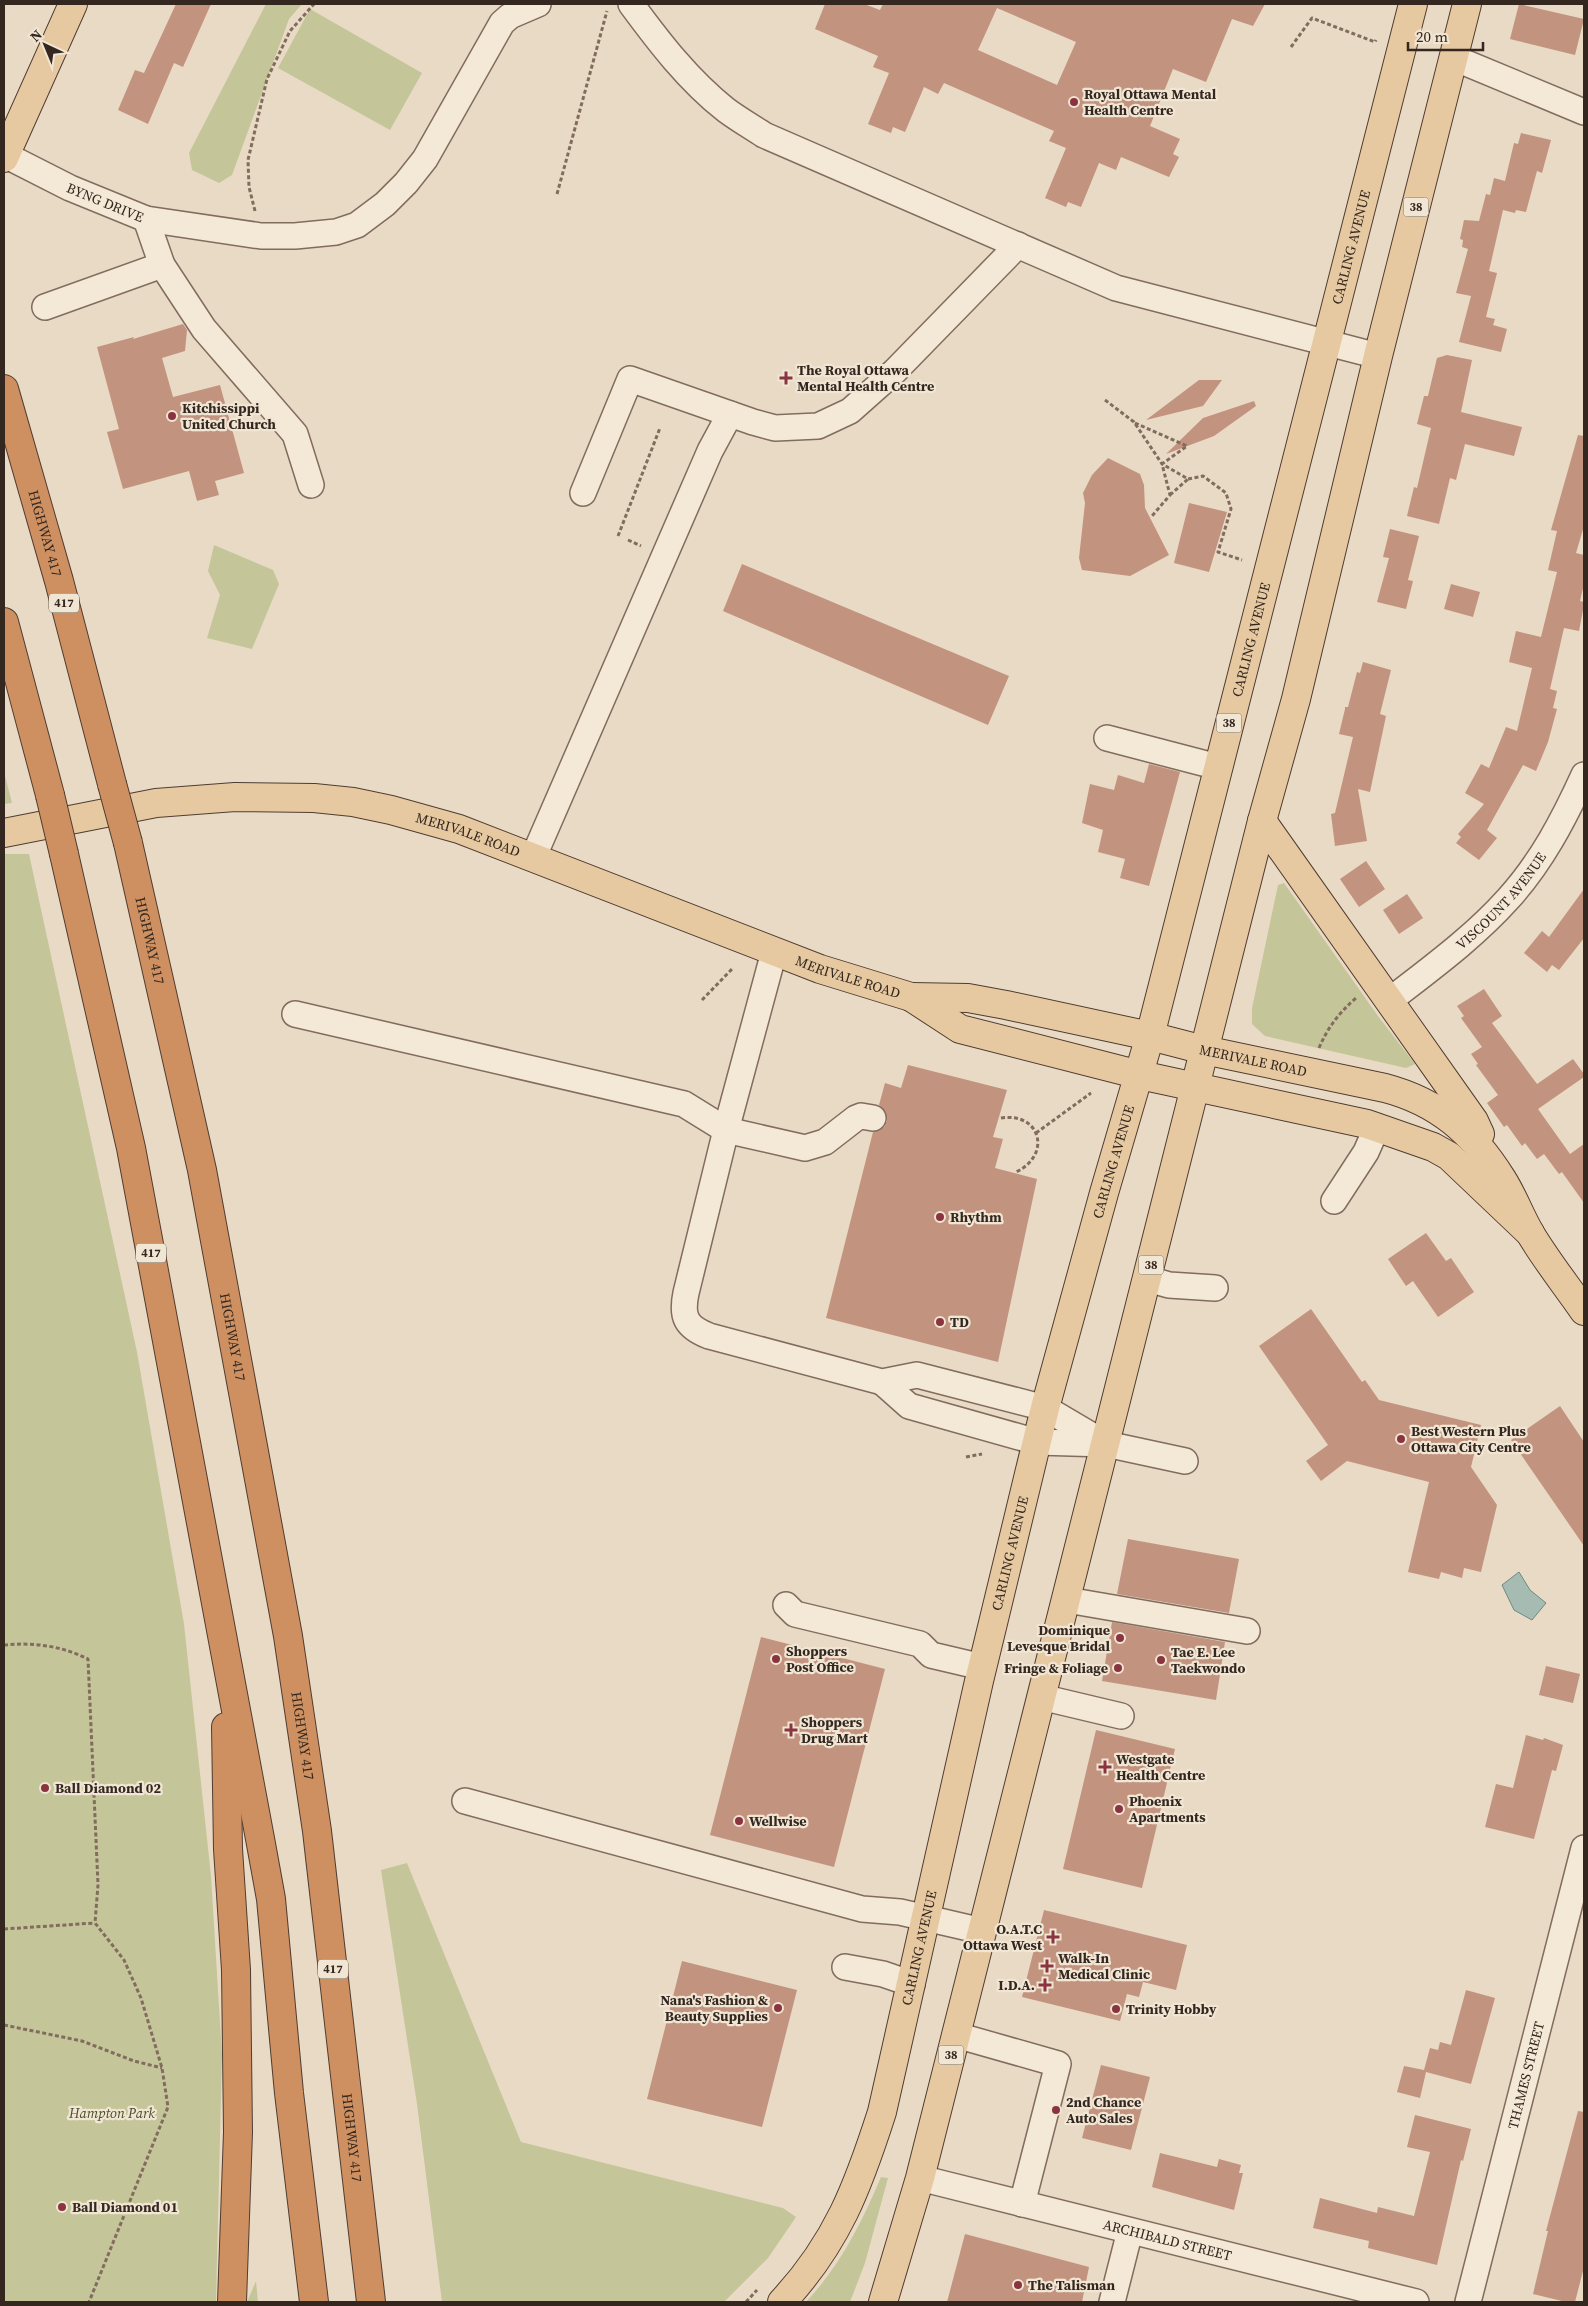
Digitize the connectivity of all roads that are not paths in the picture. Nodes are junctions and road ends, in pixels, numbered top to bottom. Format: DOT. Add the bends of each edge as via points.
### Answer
graph roads {
  1 [pos="73,4"];
  2 [pos="538,4"];
  3 [pos="1413,4"];
  4 [pos="1467,4"];
  5 [pos="619,7"];
  6 [pos="1454,58"];
  7 [pos="1584,112"];
  8 [pos="4,156"];
  9 [pos="146,219"];
  10 [pos="1018,246"];
  11 [pos="162,265"];
  12 [pos="45,307"];
  13 [pos="1325,342"];
  14 [pos="1378,356"];
  15 [pos="4,388"];
  16 [pos="730,414"];
  17 [pos="311,485"];
  18 [pos="582,492"];
  19 [pos="4,622"];
  20 [pos="1107,738"];
  21 [pos="1218,767"];
  22 [pos="1584,775"];
  23 [pos="1262,821"];
  24 [pos="4,833"];
  25 [pos="533,858"];
  26 [pos="774,952"];
  27 [pos="911,997"];
  28 [pos="1389,1001"];
  29 [pos="295,1014"];
  30 [pos="1150,1036"];
  31 [pos="1204,1050"];
  32 [pos="1140,1075"];
  33 [pos="1196,1087"];
  34 [pos="873,1118"];
  35 [pos="1376,1127"];
  36 [pos="726,1130"];
  37 [pos="1502,1178"];
  38 [pos="1334,1202"];
  39 [pos="1530,1233"];
  40 [pos="1148,1279"];
  41 [pos="1215,1288"];
  42 [pos="1584,1311"];
  43 [pos="882,1382"];
  44 [pos="1045,1408"];
  45 [pos="1037,1442"];
  46 [pos="1106,1444"];
  47 [pos="1185,1461"];
  48 [pos="1066,1600"];
  49 [pos="786,1605"];
  50 [pos="1247,1631"];
  51 [pos="226,1655"];
  52 [pos="982,1667"];
  53 [pos="1042,1697"];
  54 [pos="1121,1716"];
  55 [pos="465,1801"];
  56 [pos="1584,1848"];
  57 [pos="926,1917"];
  58 [pos="982,1931"];
  59 [pos="845,1967"];
  60 [pos="912,1984"];
  61 [pos="956,2036"];
  62 [pos="920,2178"];
  63 [pos="1022,2204"];
  64 [pos="1130,2231"];
  65 [pos="1410,2301"];
  66 [pos="232,2302"];
  67 [pos="314,2302"];
  68 [pos="371,2302"];
  69 [pos="782,2302"];
  70 [pos="883,2302"];
  71 [pos="1112,2302"];
  72 [pos="1468,2302"];
  1 -- 8 [label="main road"];
  2 -- 9 [label="street, BYNG DRIVE" via="502,23 425,159 385,204 356,225 336,232 261,236"];
  3 -- 13 [label="main road, CARLING AVENUE / 38"];
  4 -- 6 [label="main road, 38"];
  5 -- 10 [label="street" via="659,42 726,110 764,135"];
  6 -- 7 [label="street"];
  6 -- 14 [label="main road, 38"];
  8 -- 9 [label="street, BYNG DRIVE"];
  9 -- 11 [label="street"];
  10 -- 13 [label="street" via="1116,288"];
  10 -- 16 [label="street" via="850,411 818,426 778,428"];
  11 -- 12 [label="street"];
  11 -- 17 [label="street" via="204,329 295,434"];
  13 -- 14 [label="street"];
  13 -- 21 [label="main road, CARLING AVENUE / 38"];
  14 -- 23 [label="main road, 38" via="1296,699"];
  15 -- 68 [label="highway, HIGHWAY 417 / 417, bridge" via="128,843 202,1170 288,1636 317,1831"];
  16 -- 18 [label="street" via="630,379"];
  16 -- 25 [label="street" via="710,451"];
  19 -- 51 [label="highway, 417, bridge" via="50,795 131,1148"];
  20 -- 21 [label="street"];
  21 -- 30 [label="main road, CARLING AVENUE / 38"];
  22 -- 28 [label="street, VISCOUNT AVENUE" via="1554,835 1509,898 1458,947"];
  23 -- 28 [label="main road"];
  23 -- 31 [label="main road, 38"];
  24 -- 25 [label="main road, MERIVALE ROAD" via="156,803 234,797 314,798 353,802 432,821"];
  25 -- 26 [label="main road, MERIVALE ROAD"];
  26 -- 27 [label="main road, MERIVALE ROAD"];
  26 -- 36 [label="street"];
  27 -- 30 [label="main road, MERIVALE ROAD" via="968,998"];
  27 -- 32 [label="main road, MERIVALE ROAD" via="960,1029"];
  28 -- 37 [label="main road" via="1474,1121"];
  29 -- 36 [label="street" via="684,1104"];
  30 -- 31 [label="main road, MERIVALE ROAD"];
  30 -- 32 [label="main road, CARLING AVENUE / 38"];
  31 -- 33 [label="main road, 38"];
  31 -- 37 [label="main road, MERIVALE ROAD" via="1407,1094 1444,1113 1457,1124"];
  32 -- 33 [label="main road, MERIVALE ROAD"];
  32 -- 44 [label="main road, CARLING AVENUE / 38"];
  33 -- 35 [label="main road, MERIVALE ROAD"];
  33 -- 40 [label="main road, 38"];
  34 -- 36 [label="street" via="856,1118 825,1142 806,1148"];
  35 -- 38 [label="street" via="1366,1152"];
  35 -- 39 [label="main road, MERIVALE ROAD" via="1449,1156"];
  36 -- 43 [label="street" via="683,1307 689,1324 709,1336"];
  37 -- 39 [label="main road, MERIVALE ROAD"];
  39 -- 42 [label="main road, MERIVALE ROAD"];
  40 -- 41 [label="street"];
  40 -- 46 [label="main road, 38"];
  43 -- 44 [label="street" via="917,1375"];
  43 -- 45 [label="street" via="909,1406"];
  44 -- 45 [label="main road, CARLING AVENUE / 38"];
  44 -- 46 [label="street"];
  45 -- 46 [label="street"];
  45 -- 52 [label="main road, CARLING AVENUE / 38"];
  46 -- 47 [label="street"];
  46 -- 48 [label="main road, 38"];
  48 -- 50 [label="street"];
  48 -- 53 [label="main road, 38"];
  49 -- 52 [label="street" via="795,1614 920,1644 931,1655"];
  51 -- 66 [label="highway" via="228,1848 236,1970 238,2132"];
  51 -- 67 [label="highway, 417" via="271,1899 289,2093"];
  52 -- 57 [label="main road, CARLING AVENUE / 38"];
  53 -- 54 [label="street"];
  53 -- 58 [label="main road, 38"];
  55 -- 57 [label="street" via="862,1909"];
  56 -- 72 [label="street, THAMES STREET"];
  57 -- 58 [label="street"];
  57 -- 60 [label="main road, CARLING AVENUE / 38"];
  58 -- 61 [label="main road, 38"];
  59 -- 60 [label="street" via="883,1974"];
  60 -- 69 [label="main road, CARLING AVENUE / 38" via="882,2112 862,2175 814,2264"];
  61 -- 62 [label="main road, 38"];
  61 -- 63 [label="street" via="1058,2064"];
  62 -- 63 [label="street, ARCHIBALD STREET"];
  62 -- 70 [label="main road, 38"];
  63 -- 64 [label="street, ARCHIBALD STREET"];
  64 -- 65 [label="street, ARCHIBALD STREET"];
  64 -- 71 [label="street"];
}
